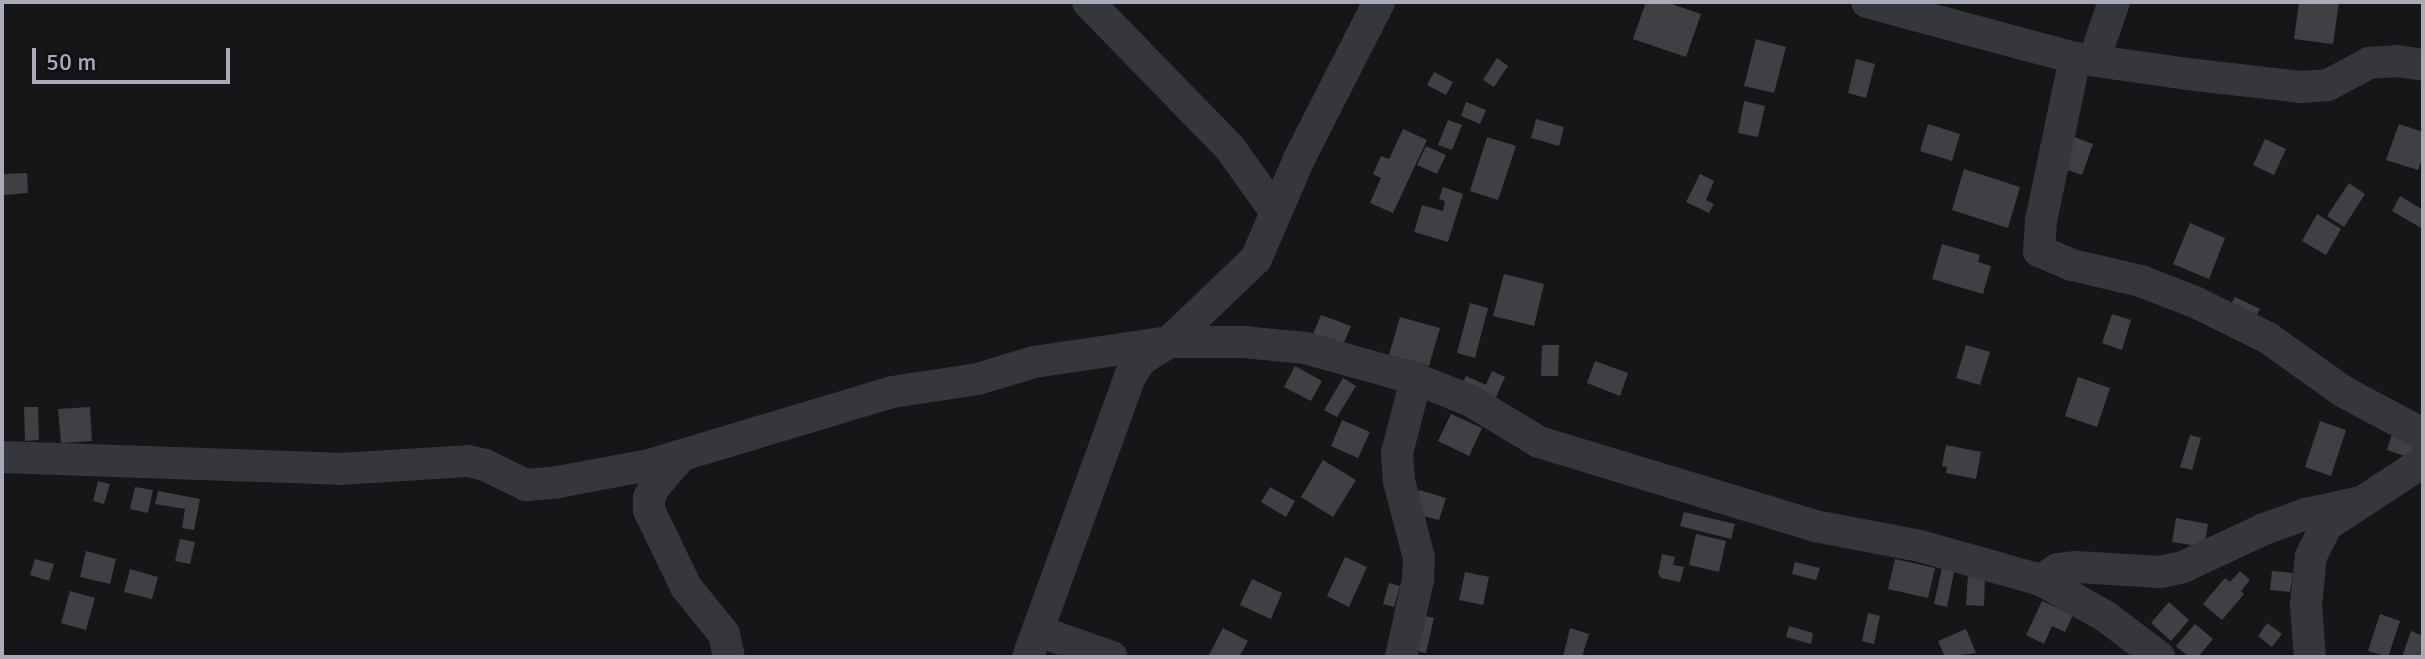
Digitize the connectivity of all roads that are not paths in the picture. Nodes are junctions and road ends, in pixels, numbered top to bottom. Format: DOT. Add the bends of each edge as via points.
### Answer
graph roads {
  1 [pos="1088,2"];
  2 [pos="1379,2"];
  3 [pos="1867,2"];
  4 [pos="2114,2"];
  5 [pos="2085,59"];
  6 [pos="2423,65"];
  7 [pos="1275,211"];
  8 [pos="1169,342"];
  9 [pos="1416,379"];
  10 [pos="2423,434"];
  11 [pos="681,456"];
  12 [pos="2,457"];
  13 [pos="2423,462"];
  14 [pos="2356,503"];
  15 [pos="2041,580"];
  16 [pos="1033,644"];
  17 [pos="729,657"];
  18 [pos="1112,657"];
  19 [pos="1401,657"];
  20 [pos="2159,657"];
  21 [pos="2310,657"];
  1 -- 7 [label="street" via="1230,148"];
  2 -- 7 [label="street"];
  3 -- 5 [label="street"];
  4 -- 5 [label="street"];
  5 -- 6 [label="street" via="2301,87 2328,85 2369,63"];
  5 -- 10 [label="street" via="2041,221 2039,251 2197,303 2268,338 2344,392"];
  7 -- 8 [label="street" via="1256,259"];
  8 -- 9 [label="street" via="1305,348"];
  8 -- 11 [label="street" via="1034,362 978,379 892,392"];
  8 -- 16 [label="street" via="1142,359 1130,376"];
  9 -- 15 [label="street" via="1471,401 1553,446 1815,526 1920,546"];
  9 -- 19 [label="street" via="1397,453 1419,558"];
  11 -- 12 [label="street" via="526,485 468,461 339,469"];
  11 -- 17 [label="street" via="655,486 649,510 686,587 724,634"];
  13 -- 14 [label="street"];
  14 -- 15 [label="street" via="2264,529 2183,567 2160,572 2077,567 2058,569"];
  14 -- 21 [label="street" via="2327,525 2311,556 2306,605"];
  15 -- 20 [label="street" via="2105,616"];
  16 -- 18 [label="street"];
}
